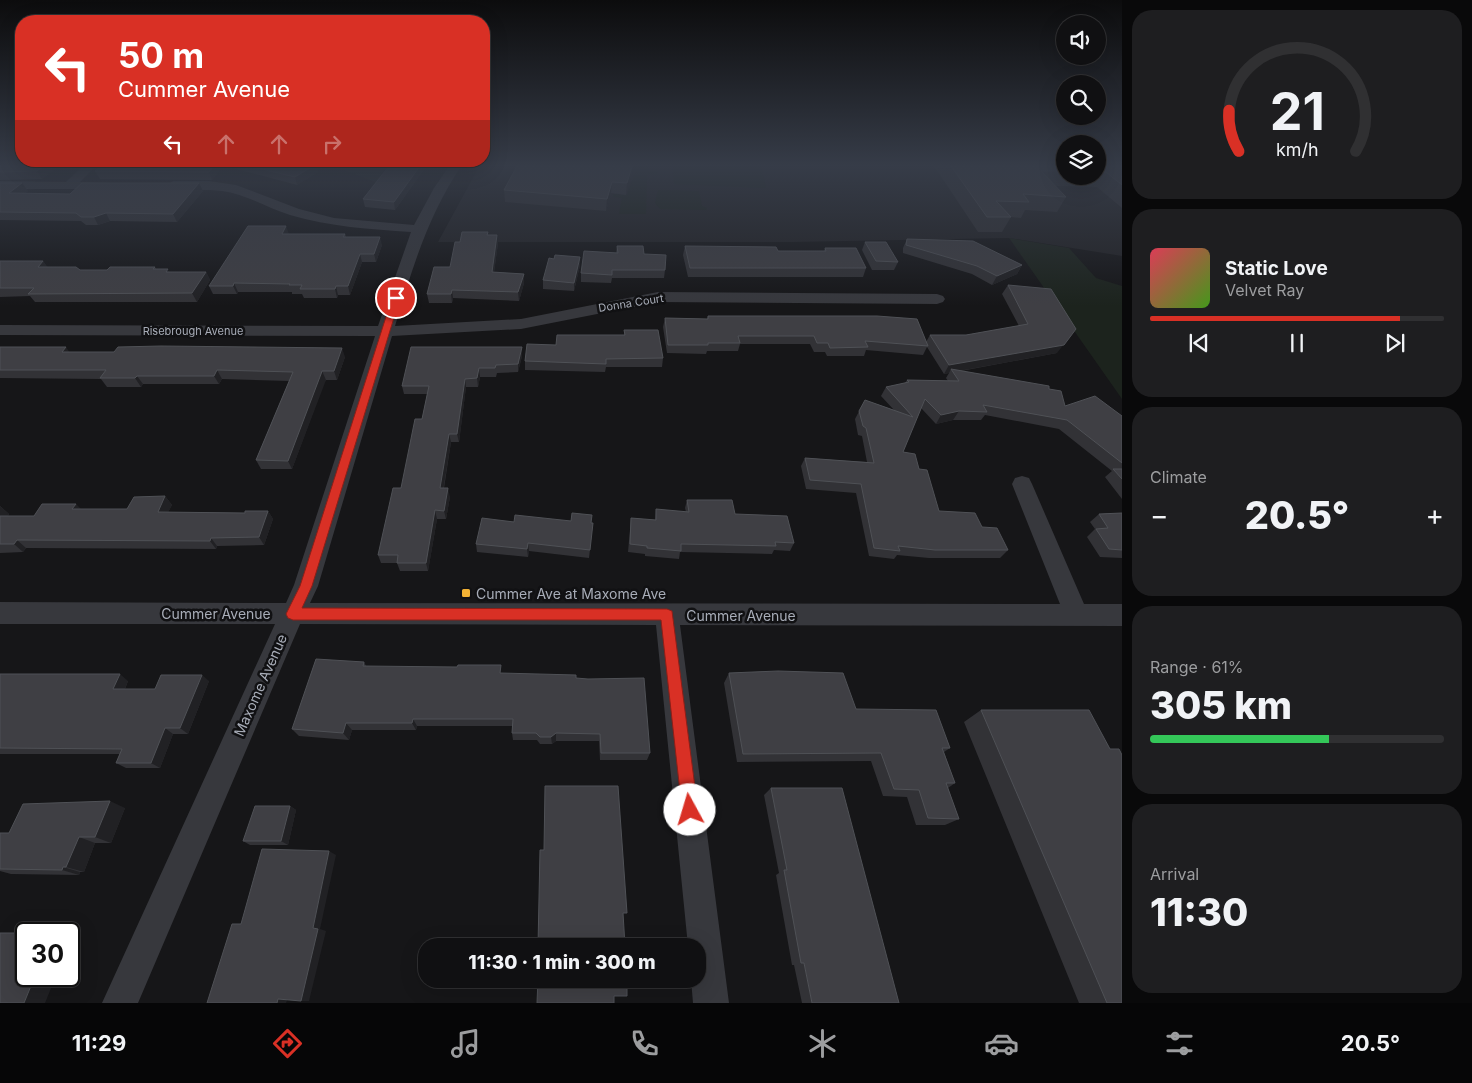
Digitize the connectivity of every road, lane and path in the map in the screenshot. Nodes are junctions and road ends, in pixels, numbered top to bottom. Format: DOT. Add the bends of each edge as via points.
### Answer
graph roads {
  1 [pos="294,212"];
  2 [pos="428,212"];
  3 [pos="419,229"];
  4 [pos="938,298"];
  5 [pos="0,330"];
  6 [pos="386,332"];
  7 [pos="1022,484"];
  8 [pos="0,613"];
  9 [pos="293,614"];
  10 [pos="667,615"];
  11 [pos="1077,616"];
  12 [pos="1122,616"];
  13 [pos="120,1003"];
  14 [pos="711,1003"];
  1 -- 3 [label="street" via="334,222"];
  2 -- 3 [label="street, Maxome Avenue"];
  3 -- 6 [label="street, Maxome Avenue"];
  4 -- 6 [label="street, Donna Court" via="658,297 520,324"];
  5 -- 6 [label="street, Risebrough Avenue"];
  6 -- 9 [label="street, Maxome Avenue" via="306,586"];
  7 -- 11 [label="street"];
  8 -- 9 [label="street, Cummer Avenue"];
  9 -- 10 [label="street, Cummer Avenue"];
  9 -- 13 [label="street, Maxome Avenue"];
  10 -- 11 [label="street, Cummer Avenue"];
  10 -- 14 [label="street"];
  11 -- 12 [label="street, Cummer Avenue"];
}
